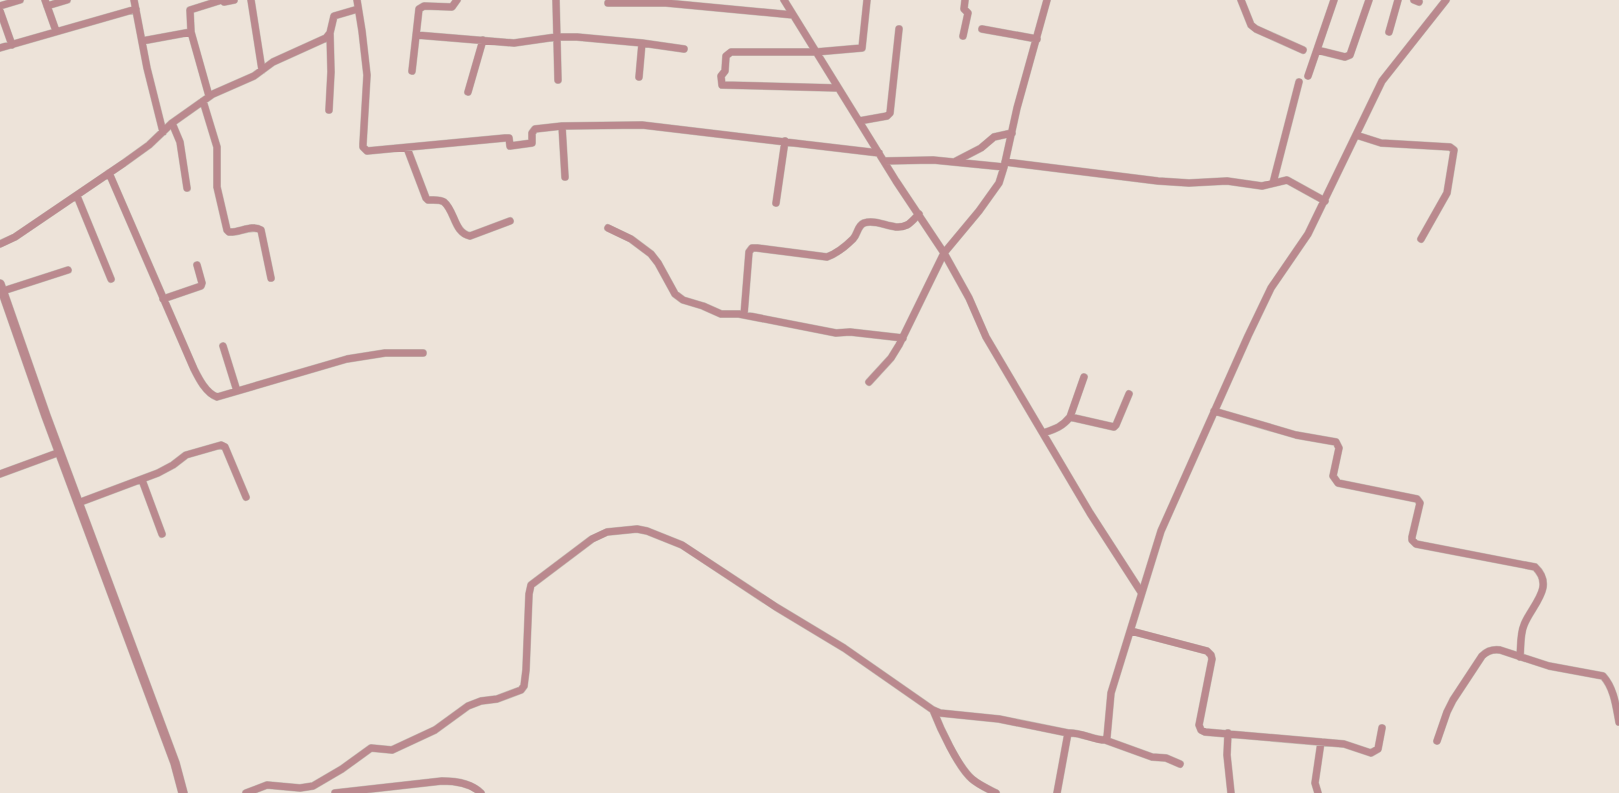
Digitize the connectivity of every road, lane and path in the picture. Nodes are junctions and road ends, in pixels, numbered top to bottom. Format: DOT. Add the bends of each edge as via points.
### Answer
graph roads {
  1 [pos="20,0"];
  2 [pos="67,0"];
  3 [pos="134,0"];
  4 [pos="222,0"];
  5 [pos="234,0"];
  6 [pos="251,0"];
  7 [pos="357,0"];
  8 [pos="420,0"];
  9 [pos="456,0"];
  10 [pos="556,0"];
  11 [pos="784,0"];
  12 [pos="868,0"];
  13 [pos="965,0"];
  14 [pos="1047,0"];
  15 [pos="1241,0"];
  16 [pos="1334,0"];
  17 [pos="1369,0"];
  18 [pos="1398,0"];
  19 [pos="1446,0"];
  20 [pos="46,3"];
  21 [pos="608,3"];
  22 [pos="0,6"];
  23 [pos="136,9"];
  24 [pos="358,9"];
  25 [pos="419,9"];
  26 [pos="0,11"];
  27 [pos="793,15"];
  28 [pos="899,29"];
  29 [pos="982,29"];
  30 [pos="56,31"];
  31 [pos="191,32"];
  32 [pos="1389,32"];
  33 [pos="330,33"];
  34 [pos="416,34"];
  35 [pos="963,36"];
  36 [pos="556,37"];
  37 [pos="1037,39"];
  38 [pos="484,40"];
  39 [pos="142,41"];
  40 [pos="642,43"];
  41 [pos="12,45"];
  42 [pos="0,48"];
  43 [pos="684,49"];
  44 [pos="1303,50"];
  45 [pos="1317,50"];
  46 [pos="816,52"];
  47 [pos="262,70"];
  48 [pos="412,71"];
  49 [pos="1308,76"];
  50 [pos="638,77"];
  51 [pos="558,80"];
  52 [pos="1298,82"];
  53 [pos="838,88"];
  54 [pos="468,92"];
  55 [pos="206,98"];
  56 [pos="330,110"];
  57 [pos="859,121"];
  58 [pos="172,123"];
  59 [pos="562,126"];
  60 [pos="163,132"];
  61 [pos="1012,133"];
  62 [pos="1356,135"];
  63 [pos="785,141"];
  64 [pos="407,148"];
  65 [pos="879,153"];
  66 [pos="884,161"];
  67 [pos="954,162"];
  68 [pos="1005,164"];
  69 [pos="109,173"];
  70 [pos="565,177"];
  71 [pos="1273,184"];
  72 [pos="188,188"];
  73 [pos="76,196"];
  74 [pos="1325,201"];
  75 [pos="776,203"];
  76 [pos="919,214"];
  77 [pos="510,221"];
  78 [pos="608,228"];
  79 [pos="1421,238"];
  80 [pos="0,244"];
  81 [pos="944,253"];
  82 [pos="197,265"];
  83 [pos="68,270"];
  84 [pos="271,278"];
  85 [pos="111,279"];
  86 [pos="1,288"];
  87 [pos="163,299"];
  88 [pos="4,307"];
  89 [pos="744,315"];
  90 [pos="903,338"];
  91 [pos="223,346"];
  92 [pos="423,352"];
  93 [pos="1084,377"];
  94 [pos="869,382"];
  95 [pos="237,391"];
  96 [pos="1128,394"];
  97 [pos="1214,411"];
  98 [pos="1070,417"];
  99 [pos="1043,433"];
  100 [pos="60,452"];
  101 [pos="0,474"];
  102 [pos="142,480"];
  103 [pos="246,496"];
  104 [pos="78,503"];
  105 [pos="162,534"];
  106 [pos="1141,592"];
  107 [pos="1131,632"];
  108 [pos="1520,657"];
  109 [pos="933,710"];
  110 [pos="1619,722"];
  111 [pos="1382,728"];
  112 [pos="1068,733"];
  113 [pos="1228,733"];
  114 [pos="1105,740"];
  115 [pos="1437,741"];
  116 [pos="1321,742"];
  117 [pos="1180,764"];
  118 [pos="991,792"];
  119 [pos="183,793"];
  120 [pos="246,793"];
  121 [pos="335,793"];
  122 [pos="481,793"];
  123 [pos="1057,793"];
  124 [pos="1231,793"];
  125 [pos="1318,793"];
  1 -- 22 [label="street"];
  2 -- 20 [label="street"];
  3 -- 23 [label="street"];
  4 -- 5 [label="street"];
  4 -- 31 [label="street" via="190,10"];
  6 -- 47 [label="street"];
  7 -- 24 [label="street"];
  8 -- 25 [label="street"];
  9 -- 25 [label="street" via="452,7 424,6"];
  10 -- 36 [label="street"];
  11 -- 27 [label="street"];
  12 -- 46 [label="street" via="862,48"];
  13 -- 35 [label="street" via="964,9 968,12"];
  14 -- 37 [label="street"];
  15 -- 44 [label="street" via="1251,25"];
  16 -- 45 [label="street"];
  17 -- 45 [label="street" via="1350,55 1345,57"];
  18 -- 32 [label="street"];
  19 -- 62 [label="street" via="1382,81"];
  20 -- 30 [label="street"];
  21 -- 27 [label="street" via="666,3"];
  23 -- 30 [label="street"];
  23 -- 39 [label="street"];
  24 -- 33 [label="street" via="335,15"];
  24 -- 64 [label="street" via="367,75 363,147 368,151"];
  25 -- 34 [label="street"];
  26 -- 41 [label="street"];
  27 -- 46 [label="street"];
  28 -- 57 [label="street" via="890,113"];
  29 -- 37 [label="street"];
  30 -- 41 [label="street"];
  31 -- 39 [label="street"];
  31 -- 55 [label="street"];
  33 -- 47 [label="street"];
  33 -- 56 [label="street"];
  34 -- 38 [label="street"];
  34 -- 48 [label="street"];
  36 -- 38 [label="street" via="525,42"];
  36 -- 40 [label="street"];
  36 -- 51 [label="street"];
  37 -- 61 [label="street"];
  38 -- 54 [label="street"];
  39 -- 60 [label="street"];
  40 -- 43 [label="street"];
  40 -- 50 [label="street"];
  41 -- 42 [label="street"];
  45 -- 49 [label="street"];
  46 -- 53 [label="street"];
  46 -- 53 [label="street" via="731,52 726,56 721,84"];
  47 -- 55 [label="street"];
  52 -- 71 [label="street"];
  53 -- 57 [label="street"];
  55 -- 58 [label="street"];
  55 -- 84 [label="street" via="216,142 218,187 227,230 233,233 255,227 261,230"];
  57 -- 65 [label="street"];
  58 -- 60 [label="street"];
  58 -- 72 [label="street" via="180,142"];
  59 -- 63 [label="street" via="642,124"];
  59 -- 64 [label="street" via="533,130 529,144 510,146 508,138 505,138"];
  59 -- 70 [label="street"];
  60 -- 69 [label="street"];
  61 -- 67 [label="street" via="994,137"];
  61 -- 68 [label="street"];
  62 -- 74 [label="street"];
  62 -- 79 [label="street" via="1381,143 1450,146 1454,150 1447,194"];
  63 -- 65 [label="street"];
  63 -- 75 [label="street"];
  64 -- 77 [label="street" via="426,198 445,202 466,235"];
  65 -- 66 [label="street"];
  66 -- 67 [label="street"];
  66 -- 76 [label="street"];
  67 -- 68 [label="street"];
  68 -- 71 [label="street" via="1138,180"];
  68 -- 81 [label="street" via="993,193"];
  69 -- 73 [label="street"];
  69 -- 87 [label="street"];
  71 -- 74 [label="street" via="1288,180"];
  73 -- 80 [label="street"];
  73 -- 85 [label="street"];
  74 -- 97 [label="street" via="1308,234 1271,288"];
  76 -- 81 [label="street"];
  76 -- 89 [label="street" via="900,227 871,222 863,224 854,238 827,257 752,248 749,252"];
  78 -- 89 [label="street" via="651,254 678,298 721,314"];
  81 -- 90 [label="street"];
  81 -- 99 [label="street" via="986,337"];
  82 -- 87 [label="street" via="201,286"];
  83 -- 86 [label="street"];
  86 -- 88 [label="street"];
  87 -- 95 [label="street" via="194,369 206,388 217,397"];
  88 -- 100 [label="street"];
  89 -- 90 [label="street" via="836,333"];
  90 -- 94 [label="street" via="891,358"];
  91 -- 95 [label="street"];
  92 -- 95 [label="street" via="360,356"];
  93 -- 98 [label="street"];
  96 -- 98 [label="street" via="1114,427"];
  97 -- 106 [label="street" via="1161,530"];
  97 -- 108 [label="street" via="1296,435 1336,442 1339,448 1333,476 1338,483 1418,499 1420,503 1412,537 1416,544 1535,567 1541,575 1543,589 1524,625"];
  98 -- 99 [label="street" via="1060,428"];
  99 -- 106 [label="street"];
  100 -- 101 [label="street"];
  100 -- 104 [label="street"];
  102 -- 103 [label="street" via="186,455 221,445 225,447"];
  102 -- 104 [label="street"];
  102 -- 105 [label="street"];
  104 -- 119 [label="street" via="175,763"];
  106 -- 107 [label="street"];
  107 -- 113 [label="street" via="1209,653 1212,659 1199,724 1204,732"];
  107 -- 114 [label="street" via="1111,693"];
  108 -- 110 [label="street" via="1603,676 1613,696"];
  108 -- 115 [label="street" via="1497,649 1486,652 1447,712"];
  109 -- 112 [label="street"];
  109 -- 118 [label="street" via="967,773"];
  109 -- 120 [label="street" via="844,648 682,545 648,531 614,530 592,539 531,585 526,670 521,690 468,706 435,730 392,750 371,748 342,770 313,786 267,785"];
  111 -- 116 [label="street" via="1378,749 1371,753 1344,744"];
  112 -- 114 [label="street"];
  112 -- 123 [label="street"];
  113 -- 116 [label="street"];
  113 -- 124 [label="street"];
  114 -- 117 [label="street"];
  116 -- 125 [label="street" via="1316,783"];
  121 -- 122 [label="street" via="442,781 459,783"];
}
